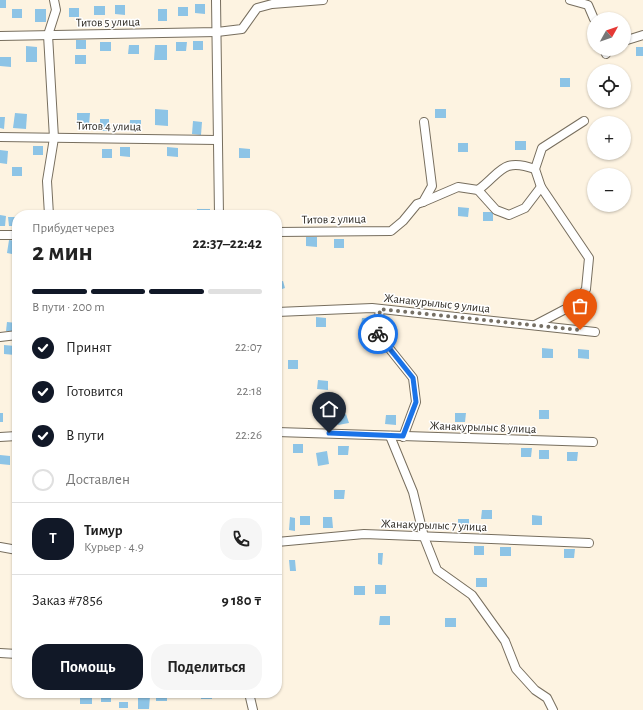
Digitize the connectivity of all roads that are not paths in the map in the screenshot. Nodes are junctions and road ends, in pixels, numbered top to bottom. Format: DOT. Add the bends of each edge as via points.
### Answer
graph roads {
  1 [pos="54,0"];
  2 [pos="216,0"];
  3 [pos="323,0"];
  4 [pos="570,0"];
  5 [pos="591,12"];
  6 [pos="217,32"];
  7 [pos="48,35"];
  8 [pos="0,36"];
  9 [pos="643,36"];
  10 [pos="631,39"];
  11 [pos="584,121"];
  12 [pos="424,122"];
  13 [pos="0,137"];
  14 [pos="54,138"];
  15 [pos="217,140"];
  16 [pos="535,169"];
  17 [pos="541,187"];
  18 [pos="478,190"];
  19 [pos="423,202"];
  20 [pos="49,210"];
  21 [pos="219,210"];
  22 [pos="282,232"];
  23 [pos="0,235"];
  24 [pos="12,235"];
  25 [pos="380,309"];
  26 [pos="282,312"];
  27 [pos="535,325"];
  28 [pos="595,332"];
  29 [pos="12,336"];
  30 [pos="0,337"];
  31 [pos="282,432"];
  32 [pos="12,436"];
  33 [pos="390,436"];
  34 [pos="403,436"];
  35 [pos="0,437"];
  36 [pos="593,442"];
  37 [pos="424,537"];
  38 [pos="282,542"];
  39 [pos="589,543"];
  40 [pos="0,547"];
  41 [pos="12,549"];
  42 [pos="0,653"];
  43 [pos="12,654"];
  44 [pos="250,698"];
  45 [pos="252,710"];
  46 [pos="553,710"];
  1 -- 7 [label="street" via="56,10"];
  2 -- 6 [label="street"];
  3 -- 6 [label="street, Титов 5 улица" via="272,4 257,8 242,29"];
  4 -- 5 [label="street" via="588,5"];
  6 -- 7 [label="street, Титов 5 улица"];
  6 -- 15 [label="street"];
  7 -- 8 [label="street, Титов 5 улица"];
  7 -- 14 [label="street"];
  9 -- 10 [label="street"];
  11 -- 16 [label="street" via="542,148"];
  12 -- 19 [label="street" via="432,186"];
  13 -- 14 [label="street, Титов 4 улица"];
  14 -- 15 [label="street, Титов 4 улица"];
  14 -- 20 [label="street" via="47,181"];
  15 -- 21 [label="street"];
  16 -- 17 [label="street"];
  16 -- 18 [label="street" via="523,165 508,166 498,170 491,180"];
  17 -- 18 [label="street" via="525,208 509,215 496,210"];
  17 -- 27 [label="street" via="589,258 586,289 577,302"];
  18 -- 19 [label="street" via="458,187"];
  19 -- 22 [label="street, Титов 2 улица" via="417,204 391,231"];
  23 -- 24 [label="street"];
  25 -- 26 [label="street, Жанакурылыс 9 улица"];
  25 -- 27 [label="street, Жанакурылыс 9 улица"];
  25 -- 34 [label="street" via="377,333 413,378 416,402"];
  27 -- 28 [label="street, Жанакурылыс 9 улица"];
  29 -- 30 [label="street"];
  31 -- 33 [label="street, Жанакурылыс 8 улица"];
  32 -- 35 [label="street"];
  33 -- 34 [label="street, Жанакурылыс 8 улица"];
  33 -- 37 [label="street" via="413,492"];
  34 -- 36 [label="street, Жанакурылыс 8 улица"];
  37 -- 38 [label="street, Жанакурылыс 7 улица" via="364,534"];
  37 -- 39 [label="street, Жанакурылыс 7 улица"];
  37 -- 46 [label="street" via="437,570 472,595 505,641 516,669 535,690 547,698"];
  40 -- 41 [label="street"];
  42 -- 43 [label="street"];
  44 -- 45 [label="street"];
}
